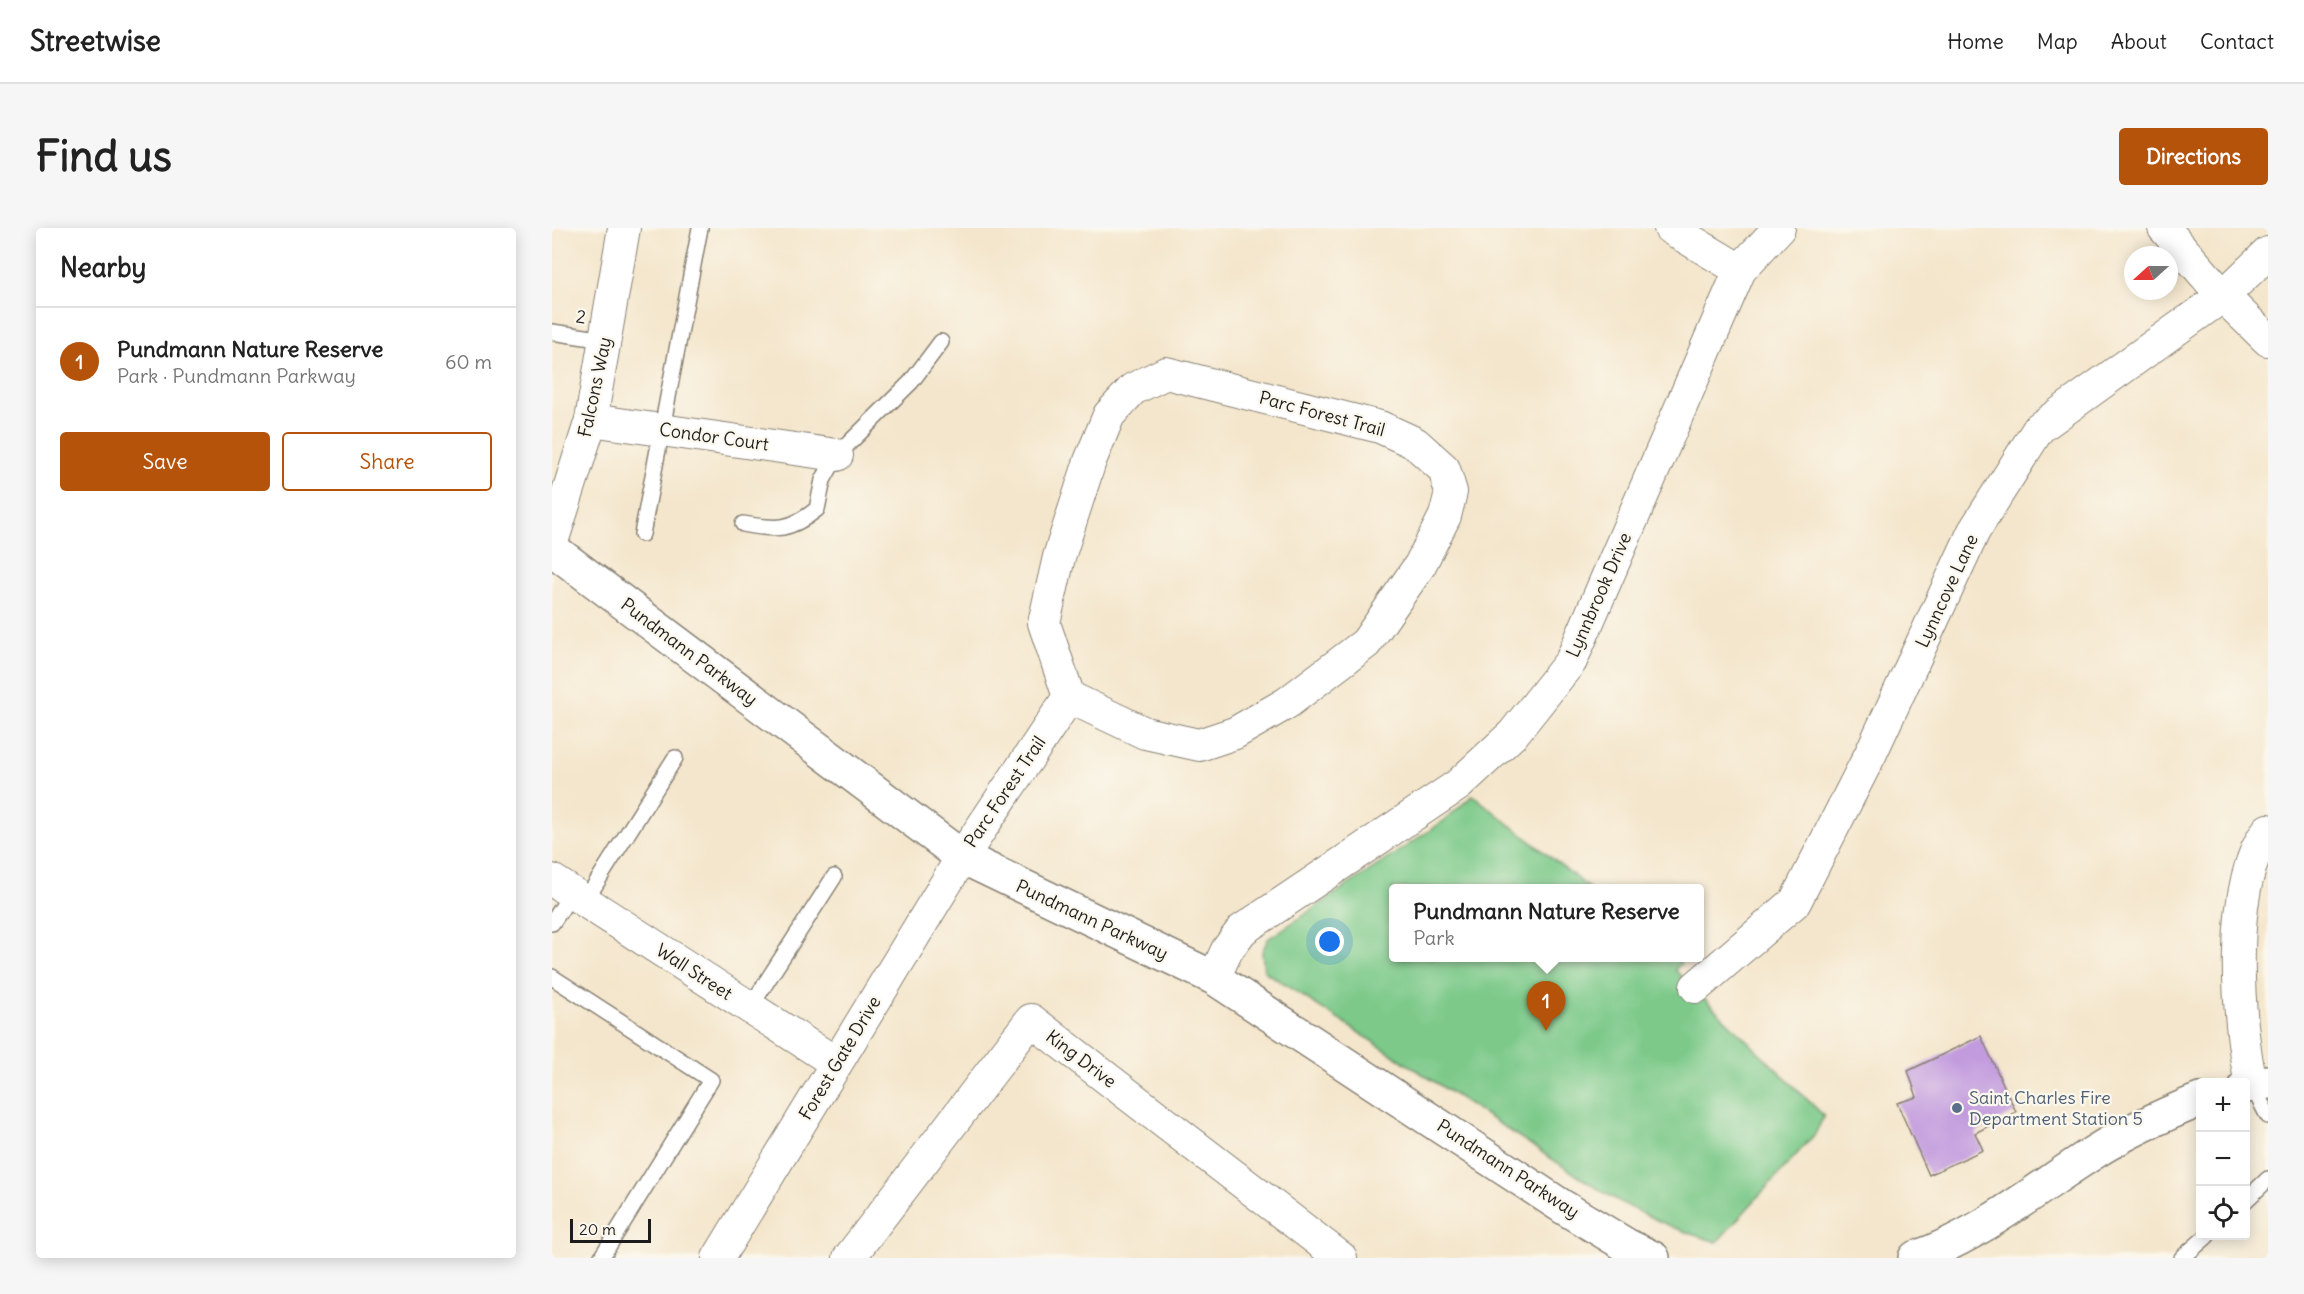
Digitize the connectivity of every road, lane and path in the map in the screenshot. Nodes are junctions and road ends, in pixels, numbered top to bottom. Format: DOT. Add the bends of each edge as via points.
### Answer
graph roads {
  1 [pos="624,228"];
  2 [pos="700,228"];
  3 [pos="1670,228"];
  4 [pos="1779,228"];
  5 [pos="2164,228"];
  6 [pos="2268,253"];
  7 [pos="1740,270"];
  8 [pos="2223,296"];
  9 [pos="552,332"];
  10 [pos="605,340"];
  11 [pos="2268,340"];
  12 [pos="941,342"];
  13 [pos="591,420"];
  14 [pos="662,430"];
  15 [pos="837,456"];
  16 [pos="743,524"];
  17 [pos="642,534"];
  18 [pos="552,542"];
  19 [pos="552,549"];
  20 [pos="1069,697"];
  21 [pos="675,758"];
  22 [pos="2268,830"];
  23 [pos="962,857"];
  24 [pos="834,877"];
  25 [pos="570,891"];
  26 [pos="552,923"];
  27 [pos="552,977"];
  28 [pos="1214,978"];
  29 [pos="1696,987"];
  30 [pos="749,1009"];
  31 [pos="836,1064"];
  32 [pos="2255,1084"];
  33 [pos="2196,1102"];
  34 [pos="2268,1116"];
  35 [pos="2268,1179"];
  36 [pos="2250,1196"];
  37 [pos="2202,1240"];
  38 [pos="602,1258"];
  39 [pos="718,1258"];
  40 [pos="849,1258"];
  41 [pos="1341,1258"];
  42 [pos="1653,1258"];
  43 [pos="1915,1258"];
  44 [pos="2182,1258"];
  1 -- 10 [label="street, Falcons Way"];
  2 -- 14 [label="lane"];
  3 -- 7 [label="street"];
  4 -- 7 [label="street, Lynnbrook Drive"];
  5 -- 8 [label="street"];
  6 -- 8 [label="street, Lynncove Lane"];
  7 -- 28 [label="street, Lynnbrook Drive" via="1571,661 1513,734 1458,785 1242,930"];
  8 -- 11 [label="street"];
  8 -- 29 [label="street, Lynncove Lane" via="2039,428 1974,531 1871,753 1795,902"];
  9 -- 10 [label="lane, 2"];
  10 -- 13 [label="street, Falcons Way"];
  12 -- 15 [label="lane" via="911,382"];
  13 -- 14 [label="street, Condor Court"];
  13 -- 18 [label="street, Falcons Way"];
  14 -- 15 [label="street, Condor Court"];
  14 -- 17 [label="lane"];
  15 -- 16 [label="lane" via="823,480 817,509 802,521 785,529"];
  19 -- 23 [label="street, Pundmann Parkway"];
  20 -- 20 [label="street, Parc Forest Trail" via="1145,733 1199,745 1235,733 1287,703 1366,643 1420,565 1445,516 1451,492 1444,469 1415,443 1380,427 1166,373 1133,389 1109,416 1090,461 1059,557 1044,623"];
  20 -- 23 [label="street, Parc Forest Trail"];
  21 -- 25 [label="lane"];
  22 -- 32 [label="street" via="2256,847 2238,930 2245,1056"];
  23 -- 28 [label="street, Pundmann Parkway"];
  23 -- 31 [label="street, Forest Gate Drive"];
  24 -- 30 [label="lane"];
  25 -- 26 [label="lane"];
  25 -- 30 [label="street, Wall Street"];
  27 -- 38 [label="lane" via="711,1080"];
  28 -- 42 [label="street, Pundmann Parkway" via="1563,1207"];
  30 -- 31 [label="street, Wall Street"];
  31 -- 39 [label="street, Forest Gate Drive"];
  32 -- 34 [label="lane"];
  33 -- 43 [label="street" via="2115,1140 2012,1207 1931,1253"];
  35 -- 36 [label="lane"];
  37 -- 44 [label="lane"];
  40 -- 41 [label="street, King Drive" via="1030,1020"];
}
